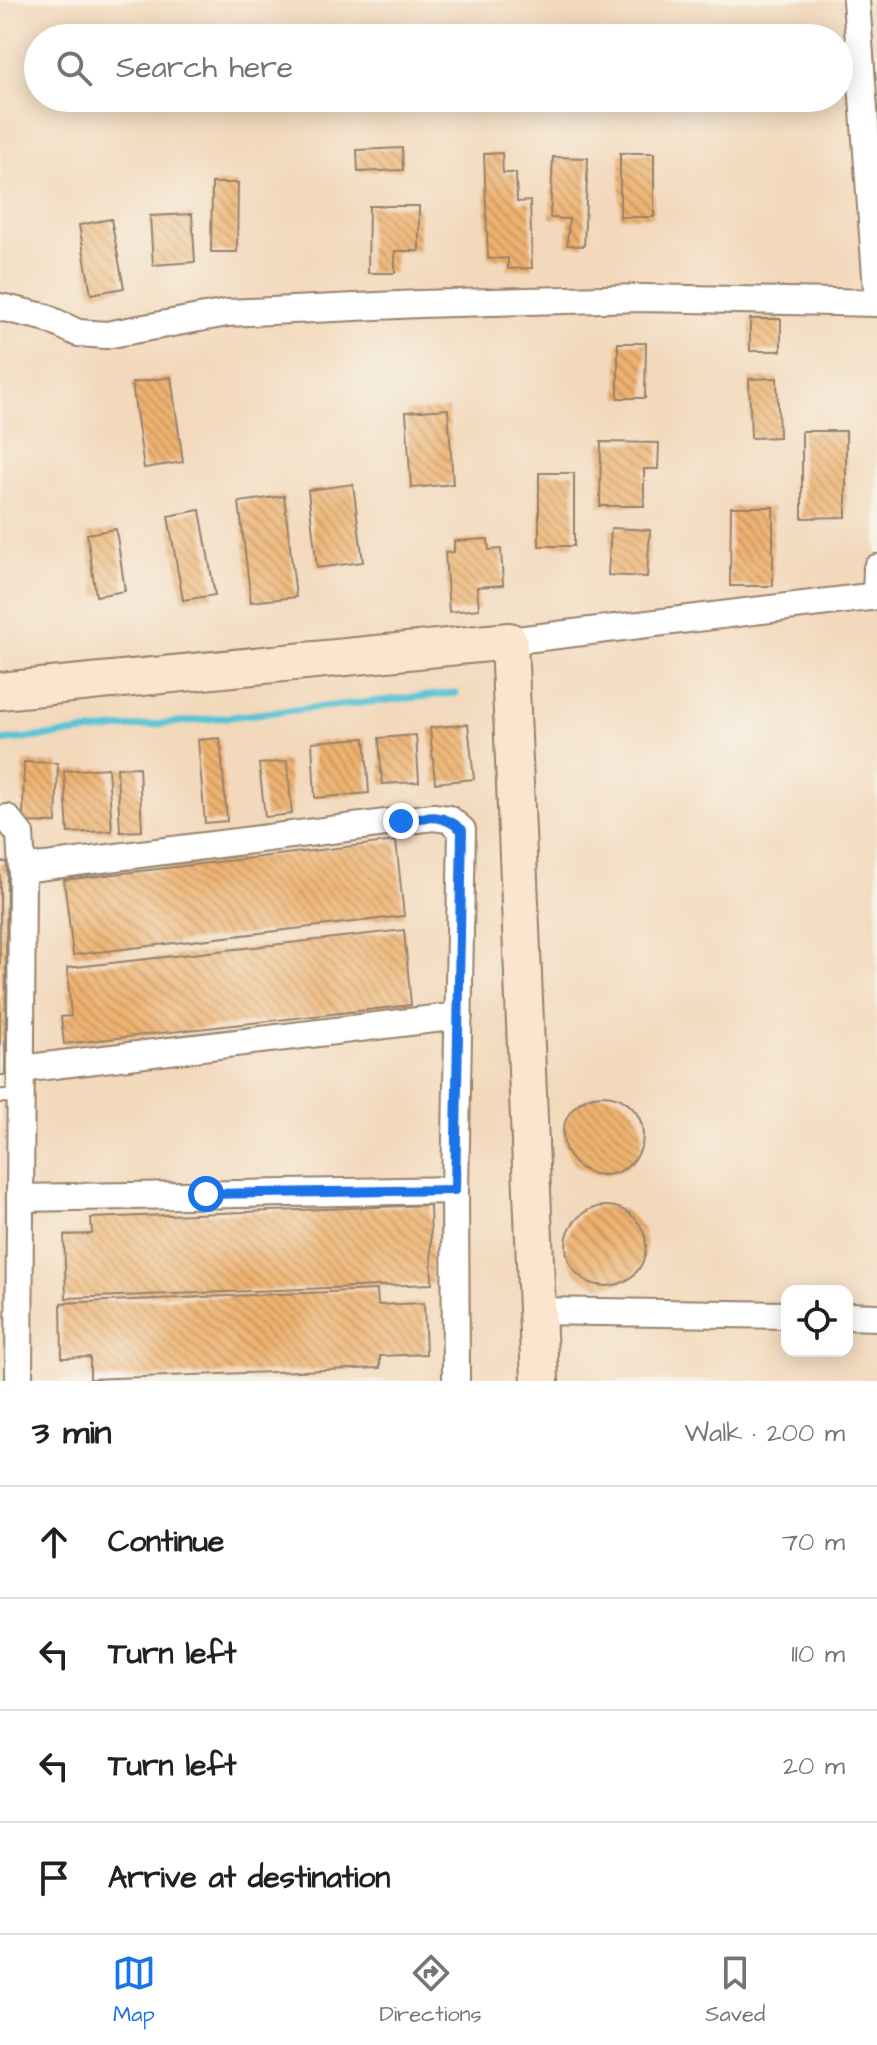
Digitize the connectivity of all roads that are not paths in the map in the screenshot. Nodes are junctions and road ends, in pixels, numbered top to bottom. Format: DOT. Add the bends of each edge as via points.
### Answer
graph roads {
  1 [pos="856,0"];
  2 [pos="877,290"];
  3 [pos="877,303"];
  4 [pos="0,307"];
  5 [pos="877,568"];
  6 [pos="876,596"];
  7 [pos="509,641"];
  8 [pos="0,691"];
  9 [pos="0,819"];
  10 [pos="22,869"];
  11 [pos="459,1016"];
  12 [pos="21,1069"];
  13 [pos="10,1096"];
  14 [pos="455,1190"];
  15 [pos="20,1198"];
  16 [pos="537,1311"];
  17 [pos="781,1315"];
  18 [pos="853,1316"];
  19 [pos="877,1317"];
  20 [pos="19,1381"];
  21 [pos="456,1381"];
  22 [pos="540,1381"];
  1 -- 2 [label="street"];
  3 -- 4 [label="street" via="642,298 419,304 227,313 106,335 78,333 44,317"];
  5 -- 6 [label="street"];
  6 -- 7 [label="street"];
  7 -- 8 [label="street"];
  7 -- 16 [label="street"];
  9 -- 10 [label="street" via="7,818 20,834"];
  10 -- 11 [label="street" via="449,819 462,830"];
  10 -- 12 [label="street"];
  11 -- 12 [label="street"];
  11 -- 14 [label="street"];
  12 -- 13 [label="street"];
  13 -- 15 [label="street"];
  14 -- 15 [label="street"];
  14 -- 21 [label="street"];
  15 -- 20 [label="street" via="15,1293"];
  16 -- 17 [label="street"];
  16 -- 22 [label="street"];
  18 -- 19 [label="street"];
}
